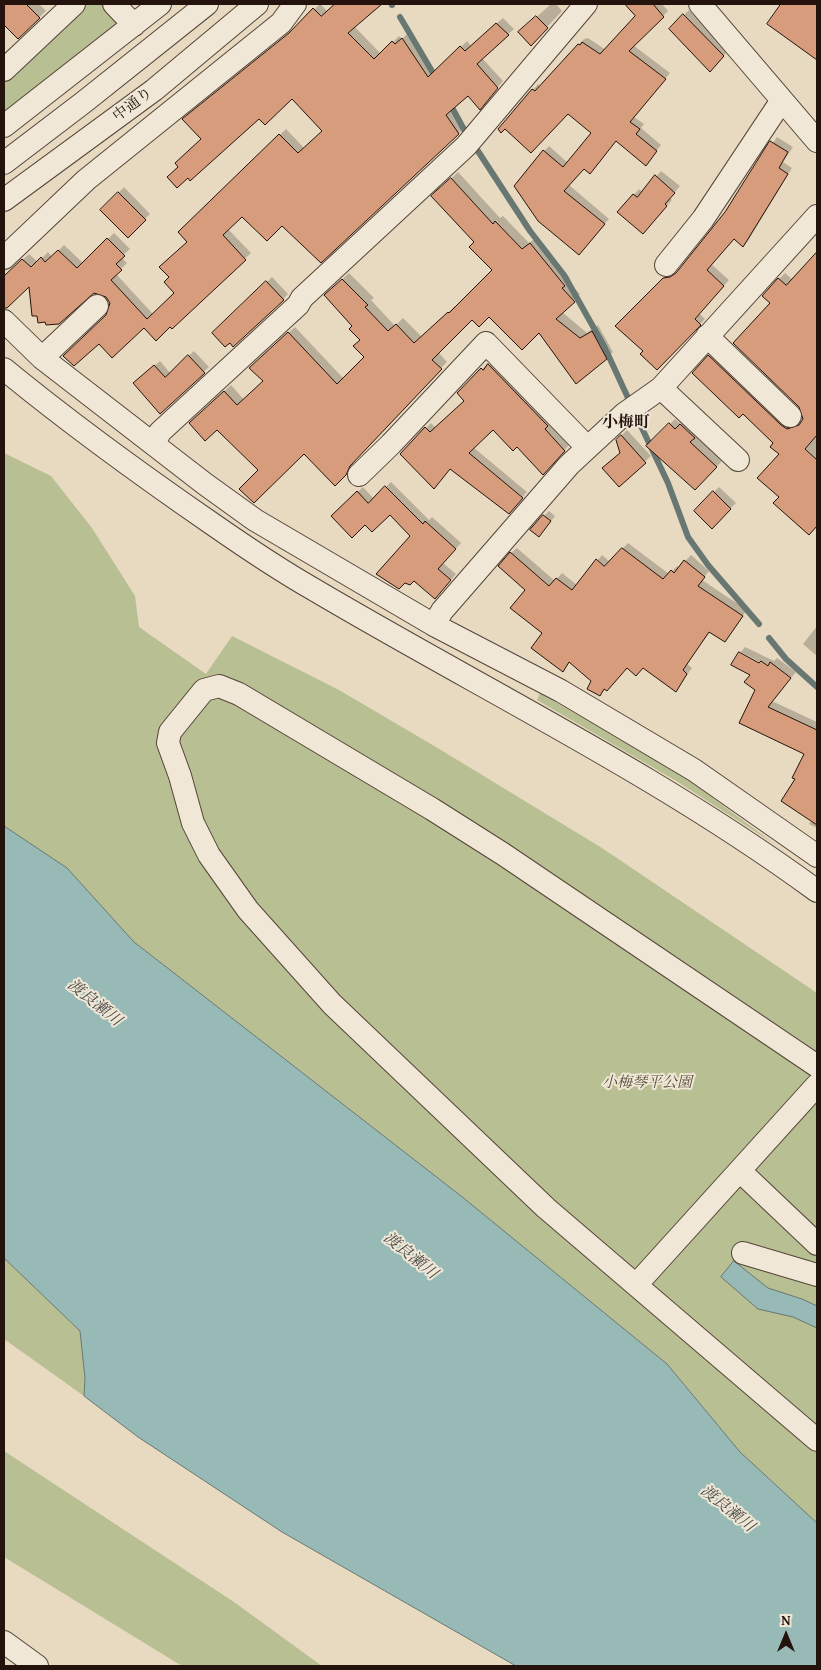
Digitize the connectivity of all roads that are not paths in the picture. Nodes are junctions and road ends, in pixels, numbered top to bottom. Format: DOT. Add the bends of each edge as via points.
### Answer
graph roads {
  1 [pos="74,4"];
  2 [pos="114,4"];
  3 [pos="160,4"];
  4 [pos="207,4"];
  5 [pos="257,4"];
  6 [pos="294,4"];
  7 [pos="586,4"];
  8 [pos="700,4"];
  9 [pos="134,25"];
  10 [pos="4,70"];
  11 [pos="782,100"];
  12 [pos="4,126"];
  13 [pos="817,140"];
  14 [pos="4,163"];
  15 [pos="4,200"];
  16 [pos="817,216"];
  17 [pos="4,258"];
  18 [pos="666,265"];
  19 [pos="98,306"];
  20 [pos="4,321"];
  21 [pos="706,336"];
  22 [pos="42,358"];
  23 [pos="4,369"];
  24 [pos="661,388"];
  25 [pos="790,416"];
  26 [pos="154,444"];
  27 [pos="587,447"];
  28 [pos="738,460"];
  29 [pos="359,475"];
  30 [pos="434,625"];
  31 [pos="817,856"];
  32 [pos="817,891"];
  33 [pos="817,1066"];
  34 [pos="817,1085"];
  35 [pos="740,1172"];
  36 [pos="817,1244"];
  37 [pos="743,1252"];
  38 [pos="817,1275"];
  39 [pos="636,1285"];
  40 [pos="817,1440"];
  41 [pos="4,1642"];
  42 [pos="37,1666"];
  1 -- 10 [label="street"];
  2 -- 9 [label="street"];
  3 -- 9 [label="street"];
  4 -- 14 [label="street"];
  5 -- 15 [label="street, 中通り" via="154,90"];
  6 -- 17 [label="street" via="281,23 86,180"];
  7 -- 26 [label="street" via="466,146 198,400 160,432"];
  8 -- 11 [label="street"];
  9 -- 12 [label="street"];
  11 -- 13 [label="street"];
  11 -- 18 [label="street" via="703,219"];
  16 -- 21 [label="street"];
  19 -- 22 [label="street"];
  20 -- 22 [label="street"];
  21 -- 24 [label="street"];
  21 -- 25 [label="street"];
  22 -- 26 [label="street"];
  23 -- 32 [label="street" via="128,465 261,557 311,589 700,811"];
  24 -- 27 [label="street" via="624,414"];
  24 -- 28 [label="street"];
  26 -- 30 [label="street" via="255,520"];
  27 -- 29 [label="street" via="486,343"];
  27 -- 30 [label="street" via="547,488 442,611"];
  30 -- 31 [label="street" via="561,691 694,770"];
  33 -- 39 [label="street" via="511,859 312,737 239,694 219,686 204,690 198,697 170,732 168,743 192,823 208,854 248,910 332,1004 402,1072 546,1208"];
  34 -- 35 [label="street"];
  35 -- 36 [label="street"];
  35 -- 39 [label="street"];
  37 -- 38 [label="street"];
  39 -- 40 [label="street"];
  41 -- 42 [label="street"];
}
